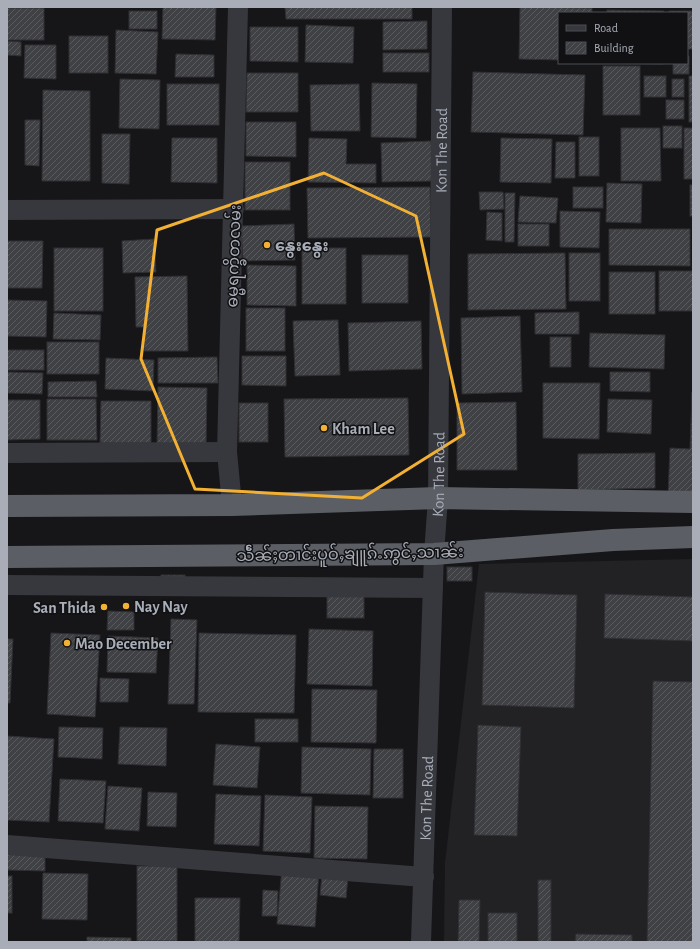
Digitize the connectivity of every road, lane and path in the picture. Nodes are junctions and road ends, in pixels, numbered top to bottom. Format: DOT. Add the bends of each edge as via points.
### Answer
graph roads {
  1 [pos="238,7"];
  2 [pos="442,7"];
  3 [pos="234,209"];
  4 [pos="7,210"];
  5 [pos="227,452"];
  6 [pos="7,453"];
  7 [pos="438,498"];
  8 [pos="693,502"];
  9 [pos="232,505"];
  10 [pos="7,506"];
  11 [pos="693,537"];
  12 [pos="434,554"];
  13 [pos="7,557"];
  14 [pos="7,585"];
  15 [pos="433,588"];
  16 [pos="7,844"];
  17 [pos="424,877"];
  18 [pos="421,942"];
  1 -- 3 [label="street, ဓမ္မရက္ခိတလမ်း"];
  2 -- 7 [label="street, Kon The Road"];
  3 -- 4 [label="street"];
  3 -- 5 [label="street, ဓမ္မရက္ခိတလမ်း"];
  5 -- 6 [label="street"];
  5 -- 9 [label="street, ဓမ္မရက္ခိတလမ်း"];
  7 -- 8 [label="highway"];
  7 -- 9 [label="highway"];
  7 -- 12 [label="street, Kon The Road"];
  9 -- 10 [label="highway"];
  11 -- 12 [label="highway, သဵႅၼ်ႈတၢင်းပူဝ်ႇၶျူၵ်ႉဢွင်ႇသၢၼ်း" via="613,540"];
  12 -- 13 [label="highway, သဵႅၼ်ႈတၢင်းပူဝ်ႇၶျူၵ်ႉဢွင်ႇသၢၼ်း"];
  12 -- 15 [label="street, Kon The Road"];
  14 -- 15 [label="street"];
  15 -- 17 [label="street, Kon The Road"];
  16 -- 17 [label="street"];
  17 -- 18 [label="street, Kon The Road"];
}
